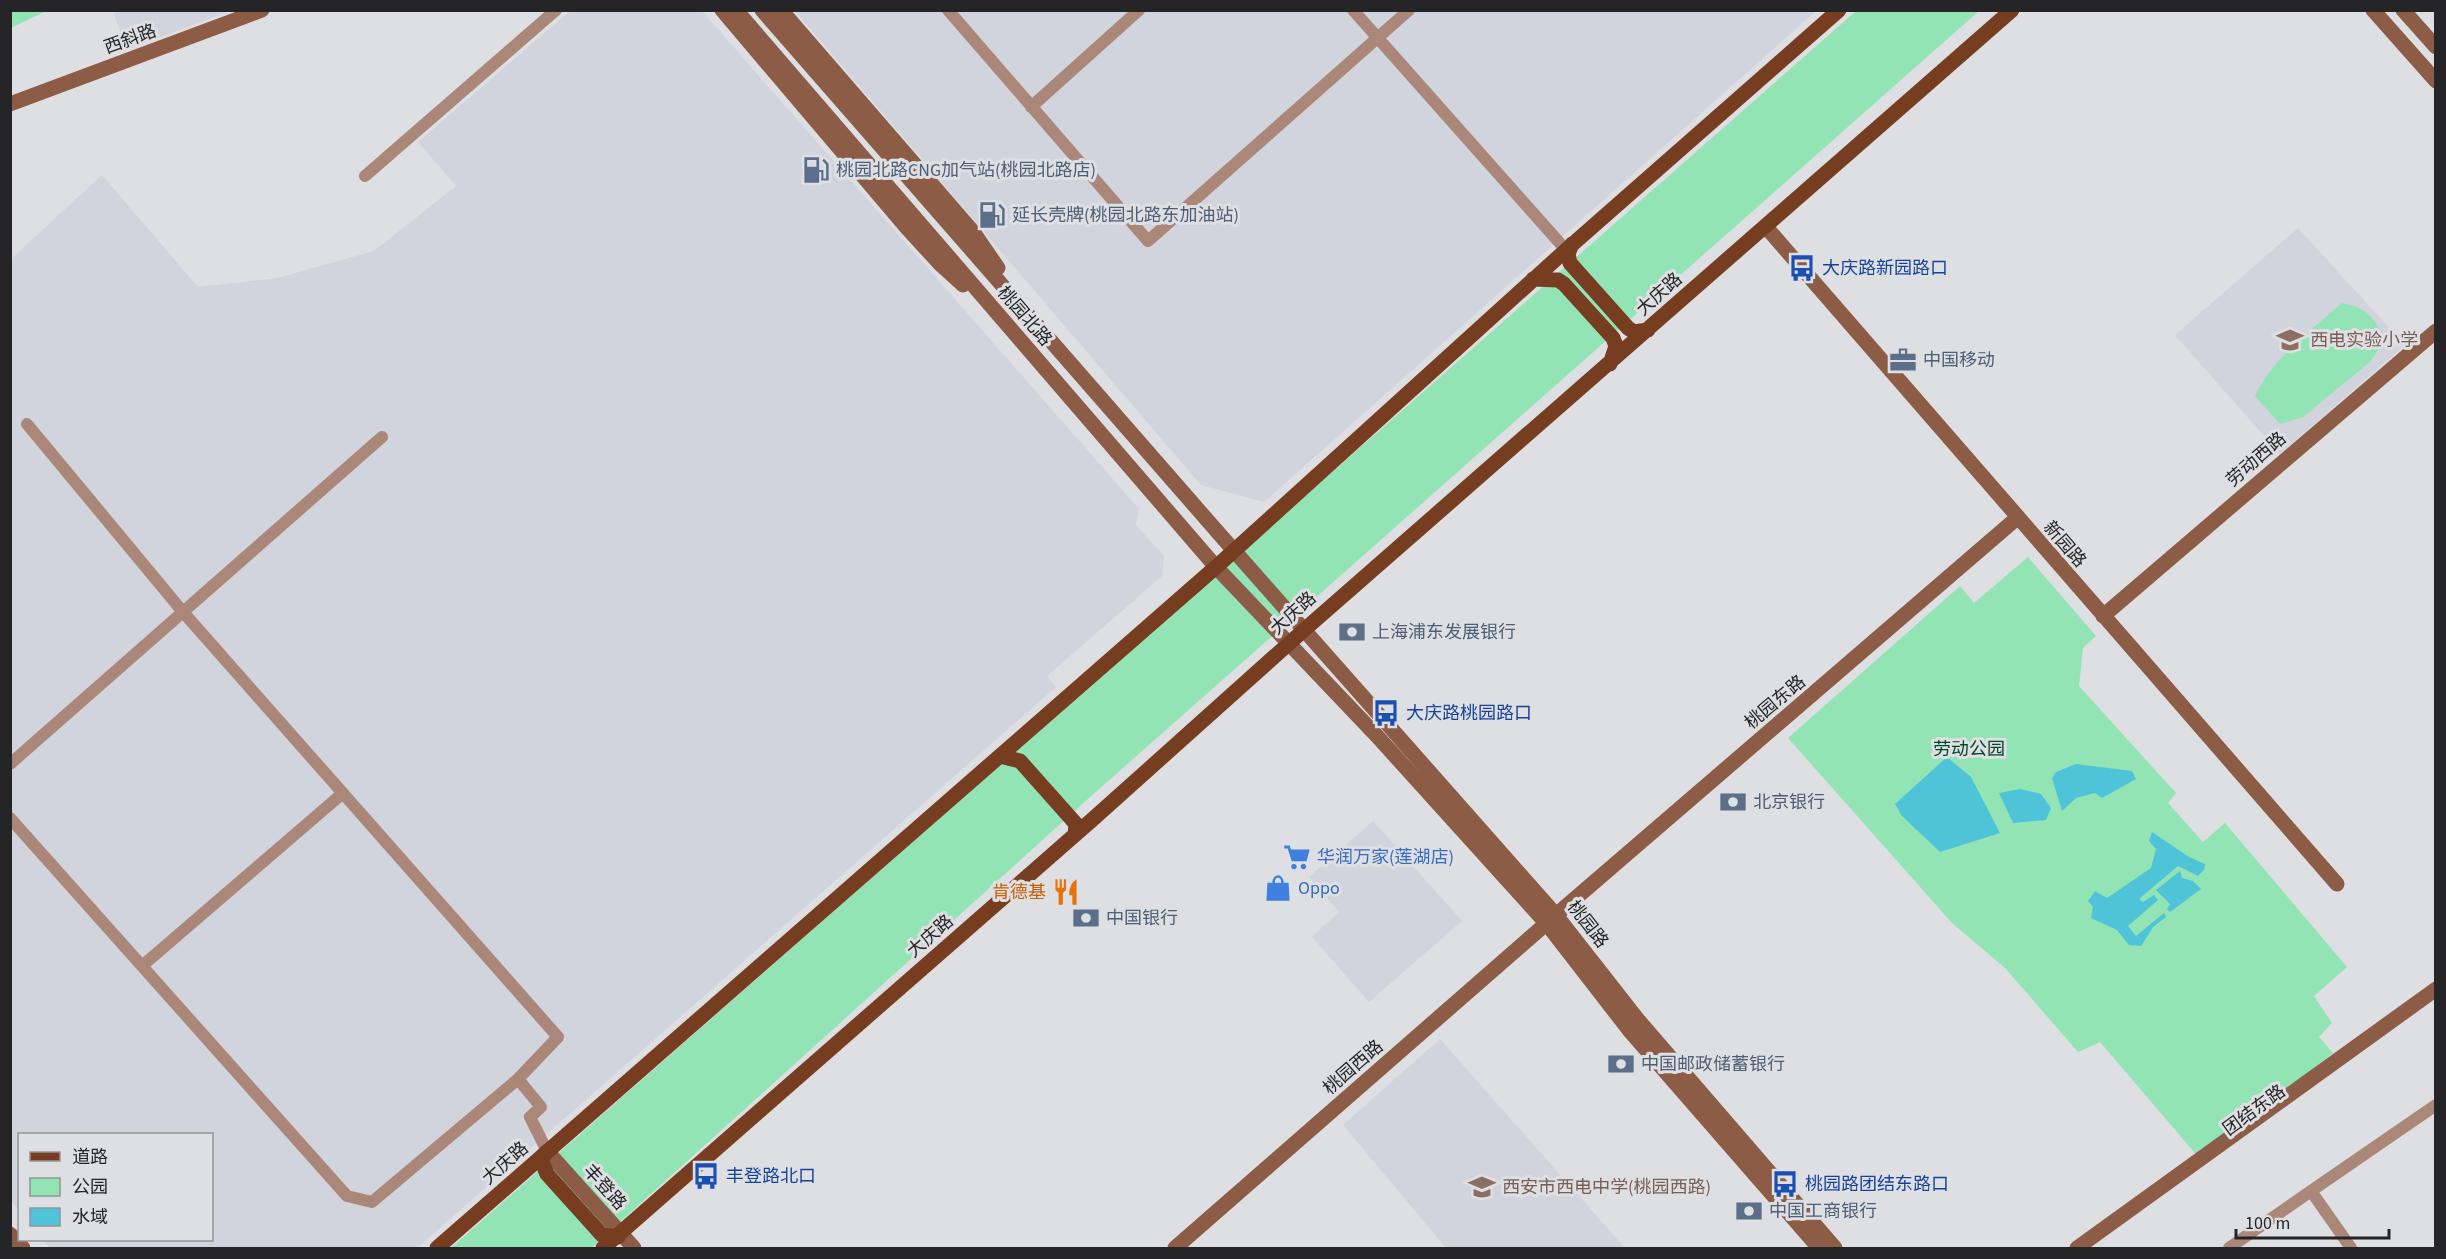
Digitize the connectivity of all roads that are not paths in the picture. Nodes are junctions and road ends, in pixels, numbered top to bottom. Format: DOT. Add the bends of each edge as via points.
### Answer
graph roads {
  1 [pos="262,10"];
  2 [pos="556,10"];
  3 [pos="722,10"];
  4 [pos="736,10"];
  5 [pos="762,10"];
  6 [pos="781,10"];
  7 [pos="948,10"];
  8 [pos="1139,10"];
  9 [pos="1353,10"];
  10 [pos="1409,10"];
  11 [pos="1839,10"];
  12 [pos="2012,10"];
  13 [pos="2373,10"];
  14 [pos="2386,10"];
  15 [pos="2403,10"];
  16 [pos="2415,10"];
  17 [pos="2436,34"];
  18 [pos="1378,38"];
  19 [pos="2436,47"];
  20 [pos="2436,66"];
  21 [pos="2436,81"];
  22 [pos="10,104"];
  23 [pos="1031,106"];
  24 [pos="365,176"];
  25 [pos="1766,227"];
  26 [pos="1569,247"];
  27 [pos="1533,279"];
  28 [pos="1031,318"];
  29 [pos="1004,321"];
  30 [pos="1647,330"];
  31 [pos="2436,330"];
  32 [pos="1610,364"];
  33 [pos="27,424"];
  34 [pos="382,437"];
  35 [pos="2017,518"];
  36 [pos="1233,549"];
  37 [pos="1216,567"];
  38 [pos="183,612"];
  39 [pos="2103,616"];
  40 [pos="1304,630"];
  41 [pos="1290,642"];
  42 [pos="1020,739"];
  43 [pos="1000,756"];
  44 [pos="10,764"];
  45 [pos="343,793"];
  46 [pos="10,818"];
  47 [pos="1092,820"];
  48 [pos="1075,835"];
  49 [pos="2337,884"];
  50 [pos="1551,919"];
  51 [pos="142,966"];
  52 [pos="2436,990"];
  53 [pos="2436,1002"];
  54 [pos="518,1079"];
  55 [pos="2436,1105"];
  56 [pos="545,1153"];
  57 [pos="522,1173"];
  58 [pos="2312,1191"];
  59 [pos="10,1234"];
  60 [pos="620,1235"];
  61 [pos="23,1248"];
  62 [pos="437,1248"];
  63 [pos="597,1248"];
  64 [pos="603,1248"];
  65 [pos="634,1248"];
  66 [pos="1175,1248"];
  67 [pos="1819,1248"];
  68 [pos="1835,1248"];
  69 [pos="2077,1248"];
  70 [pos="2095,1248"];
  71 [pos="2229,1248"];
  72 [pos="2351,1248"];
  1 -- 22 [label="street, 西斜路"];
  2 -- 24 [label="street"];
  3 -- 29 [label="street" via="940,264"];
  4 -- 29 [label="street, 桃园北路"];
  5 -- 28 [label="street, 桃园北路"];
  6 -- 28 [label="street" via="974,233"];
  7 -- 23 [label="street"];
  8 -- 23 [label="street"];
  9 -- 18 [label="street"];
  10 -- 18 [label="street"];
  11 -- 26 [label="main road, 大庆路"];
  12 -- 25 [label="main road, 大庆路"];
  13 -- 21 [label="street"];
  14 -- 20 [label="street"];
  15 -- 19 [label="street"];
  16 -- 17 [label="street"];
  18 -- 23 [label="street" via="1148,241"];
  18 -- 26 [label="street"];
  25 -- 30 [label="main road, 大庆路"];
  25 -- 35 [label="street, 新园路"];
  26 -- 27 [label="main road, 大庆路"];
  26 -- 30 [label="main road" via="1570,263 1628,328 1634,332"];
  27 -- 32 [label="main road" via="1558,280 1578,299 1613,338 1616,345"];
  27 -- 36 [label="main road, 大庆路"];
  28 -- 36 [label="street, 桃园北路"];
  29 -- 37 [label="street, 桃园北路"];
  30 -- 32 [label="main road, 大庆路"];
  31 -- 39 [label="street, 劳动西路"];
  32 -- 40 [label="main road, 大庆路"];
  33 -- 38 [label="street"];
  34 -- 38 [label="street"];
  35 -- 39 [label="street, 新园路"];
  35 -- 50 [label="street, 桃园东路"];
  36 -- 37 [label="main road, 大庆路"];
  36 -- 40 [label="street, 桃园北路"];
  37 -- 41 [label="street, 桃园北路"];
  37 -- 42 [label="main road, 大庆路"];
  38 -- 44 [label="street"];
  38 -- 45 [label="street"];
  39 -- 49 [label="street, 新园路"];
  40 -- 41 [label="main road, 大庆路"];
  40 -- 50 [label="street, 桃园路"];
  41 -- 47 [label="main road, 大庆路"];
  41 -- 50 [label="street, 桃园路"];
  42 -- 43 [label="main road, 大庆路"];
  42 -- 47 [label="main road" via="1019,749 1024,756 1080,820"];
  43 -- 48 [label="main road" via="1020,761 1076,824"];
  43 -- 56 [label="main road, 大庆路"];
  45 -- 51 [label="street"];
  45 -- 54 [label="street" via="558,1037"];
  46 -- 51 [label="street"];
  47 -- 48 [label="main road, 大庆路"];
  48 -- 60 [label="main road, 大庆路"];
  50 -- 66 [label="street, 桃园西路"];
  50 -- 67 [label="street, 桃园路" via="1629,1030"];
  50 -- 68 [label="street, 桃园路"];
  51 -- 54 [label="street" via="347,1196 372,1202"];
  52 -- 69 [label="street"];
  53 -- 70 [label="street, 团结东路"];
  54 -- 56 [label="street" via="541,1107 530,1117"];
  55 -- 58 [label="street"];
  56 -- 57 [label="main road, 大庆路"];
  56 -- 60 [label="main road" via="542,1162 547,1174 602,1235"];
  57 -- 62 [label="main road, 大庆路"];
  57 -- 63 [label="main road" via="534,1173 546,1180 598,1240"];
  58 -- 71 [label="street"];
  58 -- 72 [label="street"];
  59 -- 61 [label="street"];
  60 -- 64 [label="main road, 大庆路"];
  60 -- 65 [label="street, 丰登路"];
}
